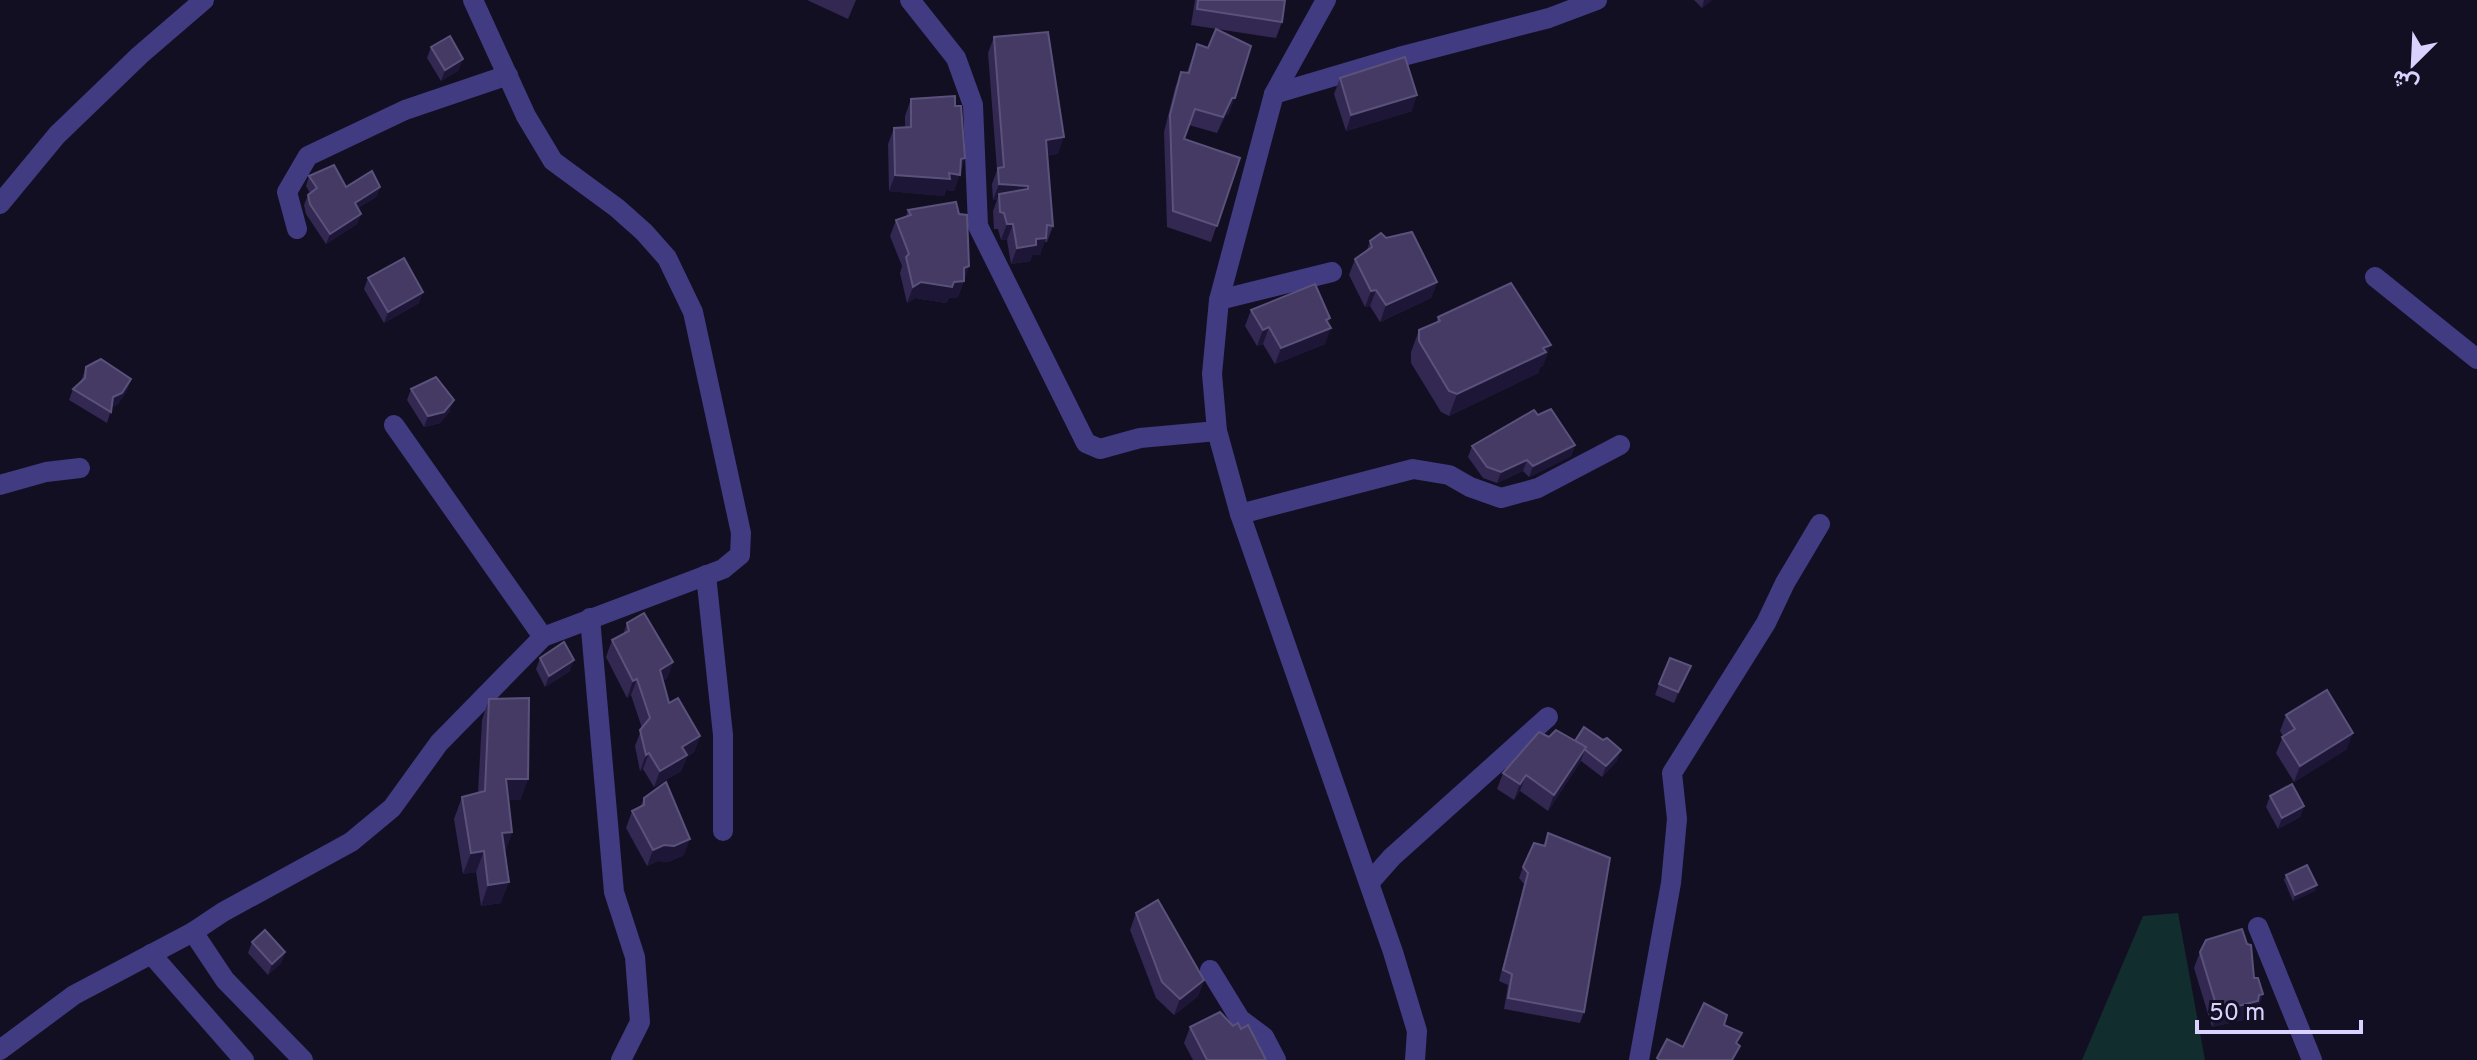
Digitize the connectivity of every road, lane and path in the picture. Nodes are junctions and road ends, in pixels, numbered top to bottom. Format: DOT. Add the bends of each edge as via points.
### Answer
graph roads {
  1 [pos="204,0"];
  2 [pos="473,0"];
  3 [pos="910,0"];
  4 [pos="1326,0"];
  5 [pos="1597,0"];
  6 [pos="508,75"];
  7 [pos="1274,94"];
  8 [pos="0,204"];
  9 [pos="297,229"];
  10 [pos="1332,272"];
  11 [pos="2375,277"];
  12 [pos="1219,300"];
  13 [pos="2477,359"];
  14 [pos="394,425"];
  15 [pos="1217,431"];
  16 [pos="1620,445"];
  17 [pos="80,468"];
  18 [pos="0,485"];
  19 [pos="1240,514"];
  20 [pos="1820,524"];
  21 [pos="706,575"];
  22 [pos="590,618"];
  23 [pos="543,637"];
  24 [pos="1548,717"];
  25 [pos="723,831"];
  26 [pos="1369,883"];
  27 [pos="2258,927"];
  28 [pos="193,932"];
  29 [pos="151,954"];
  30 [pos="1210,970"];
  31 [pos="4,1053"];
  32 [pos="244,1060"];
  33 [pos="303,1060"];
  34 [pos="621,1060"];
  35 [pos="1276,1060"];
  36 [pos="1415,1060"];
  37 [pos="1639,1060"];
  38 [pos="2312,1060"];
  1 -- 8 [label="street" via="57,135"];
  2 -- 6 [label="street"];
  3 -- 15 [label="street" via="956,58 973,105 978,226 1086,443 1100,449 1140,438"];
  4 -- 7 [label="street"];
  5 -- 7 [label="street"];
  6 -- 9 [label="street" via="405,110 308,156 287,192"];
  6 -- 21 [label="street" via="553,161 644,232 667,258 693,312 741,533 740,555"];
  7 -- 12 [label="street"];
  10 -- 12 [label="street"];
  11 -- 13 [label="street"];
  12 -- 15 [label="street" via="1212,374"];
  14 -- 23 [label="street"];
  15 -- 19 [label="street"];
  16 -- 19 [label="street" via="1538,488 1501,498 1449,475 1413,469"];
  17 -- 18 [label="street"];
  19 -- 26 [label="street"];
  20 -- 37 [label="street" via="1766,623 1672,773 1677,819 1671,883"];
  21 -- 22 [label="street"];
  21 -- 25 [label="street" via="723,735"];
  22 -- 23 [label="street"];
  22 -- 34 [label="street" via="614,892 635,957 640,1022"];
  23 -- 28 [label="street" via="439,743 392,808 351,842"];
  24 -- 26 [label="street"];
  26 -- 36 [label="street" via="1417,1031"];
  27 -- 38 [label="street"];
  28 -- 29 [label="street"];
  28 -- 33 [label="street" via="225,980"];
  29 -- 31 [label="street" via="74,995"];
  29 -- 32 [label="street"];
  30 -- 35 [label="street" via="1240,1019 1264,1037"];
}
